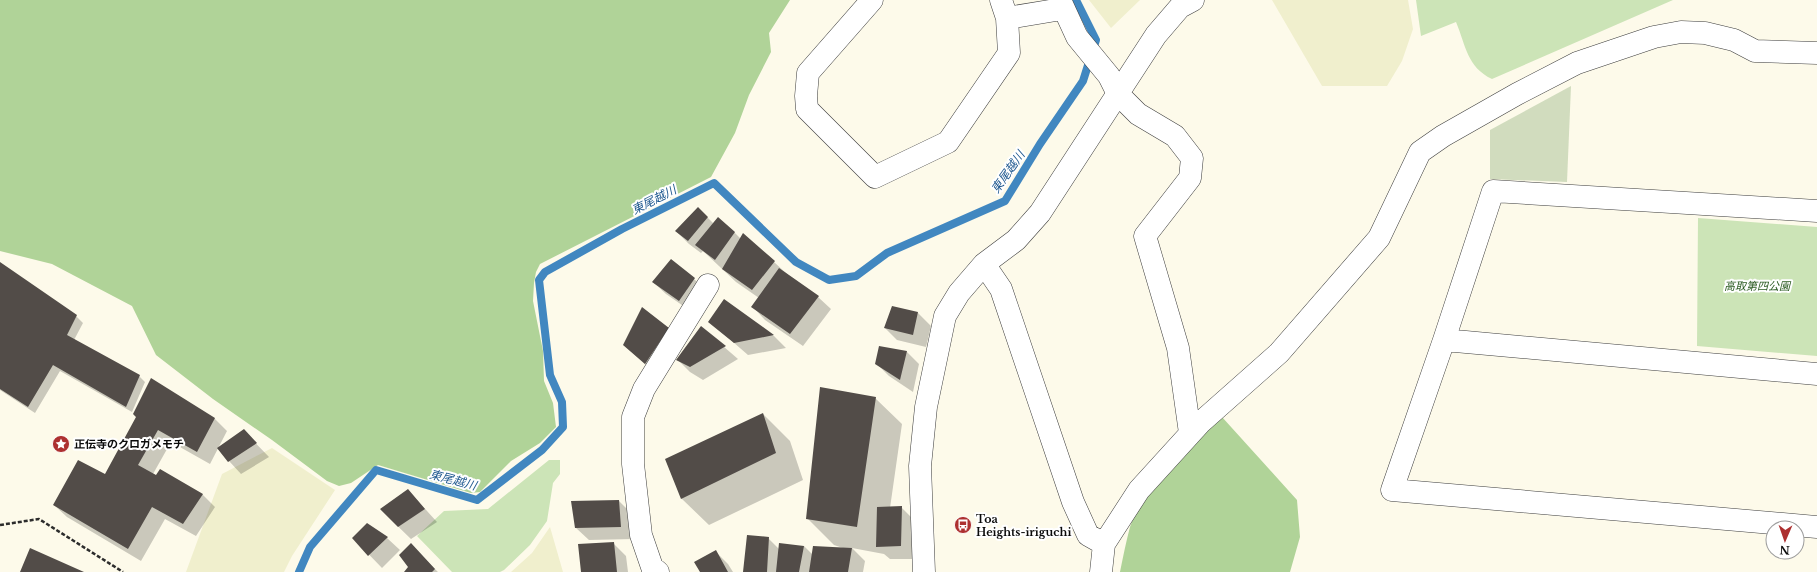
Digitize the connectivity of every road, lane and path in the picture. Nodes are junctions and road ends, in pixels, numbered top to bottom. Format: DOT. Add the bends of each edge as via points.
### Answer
graph roads {
  1 [pos="872,0"];
  2 [pos="1193,0"];
  3 [pos="1061,4"];
  4 [pos="1004,9"];
  5 [pos="1817,53"];
  6 [pos="1118,94"];
  7 [pos="1817,211"];
  8 [pos="984,264"];
  9 [pos="708,285"];
  10 [pos="1444,340"];
  11 [pos="1817,374"];
  12 [pos="1190,433"];
  13 [pos="0,525"];
  14 [pos="1817,527"];
  15 [pos="1104,544"];
  16 [pos="652,570"];
  17 [pos="123,572"];
  18 [pos="924,572"];
  19 [pos="1101,572"];
  1 -- 4 [label="street" via="808,74 806,96 807,109 875,177 948,142 1010,53"];
  2 -- 6 [label="street" via="1180,7 1156,35"];
  3 -- 4 [label="street"];
  3 -- 6 [label="street" via="1077,37 1108,76"];
  5 -- 12 [label="street" via="1755,51 1734,40 1705,33 1681,32 1654,37 1577,63 1443,136 1420,152 1379,238 1279,353"];
  6 -- 8 [label="street" via="1040,212 1016,240"];
  6 -- 12 [label="street" via="1138,114 1176,136 1192,158 1190,178 1145,236 1178,348"];
  7 -- 10 [label="street" via="1493,191"];
  8 -- 15 [label="street" via="1000,289 1073,502 1088,536"];
  8 -- 18 [label="street" via="959,293 945,316 926,408 920,466"];
  9 -- 16 [label="street" via="644,389 633,417 633,464 641,535"];
  10 -- 11 [label="street"];
  10 -- 14 [label="street" via="1392,490"];
  12 -- 15 [label="street" via="1139,490"];
  13 -- 17 [label="path" via="39,519"];
  15 -- 19 [label="street"];
}
